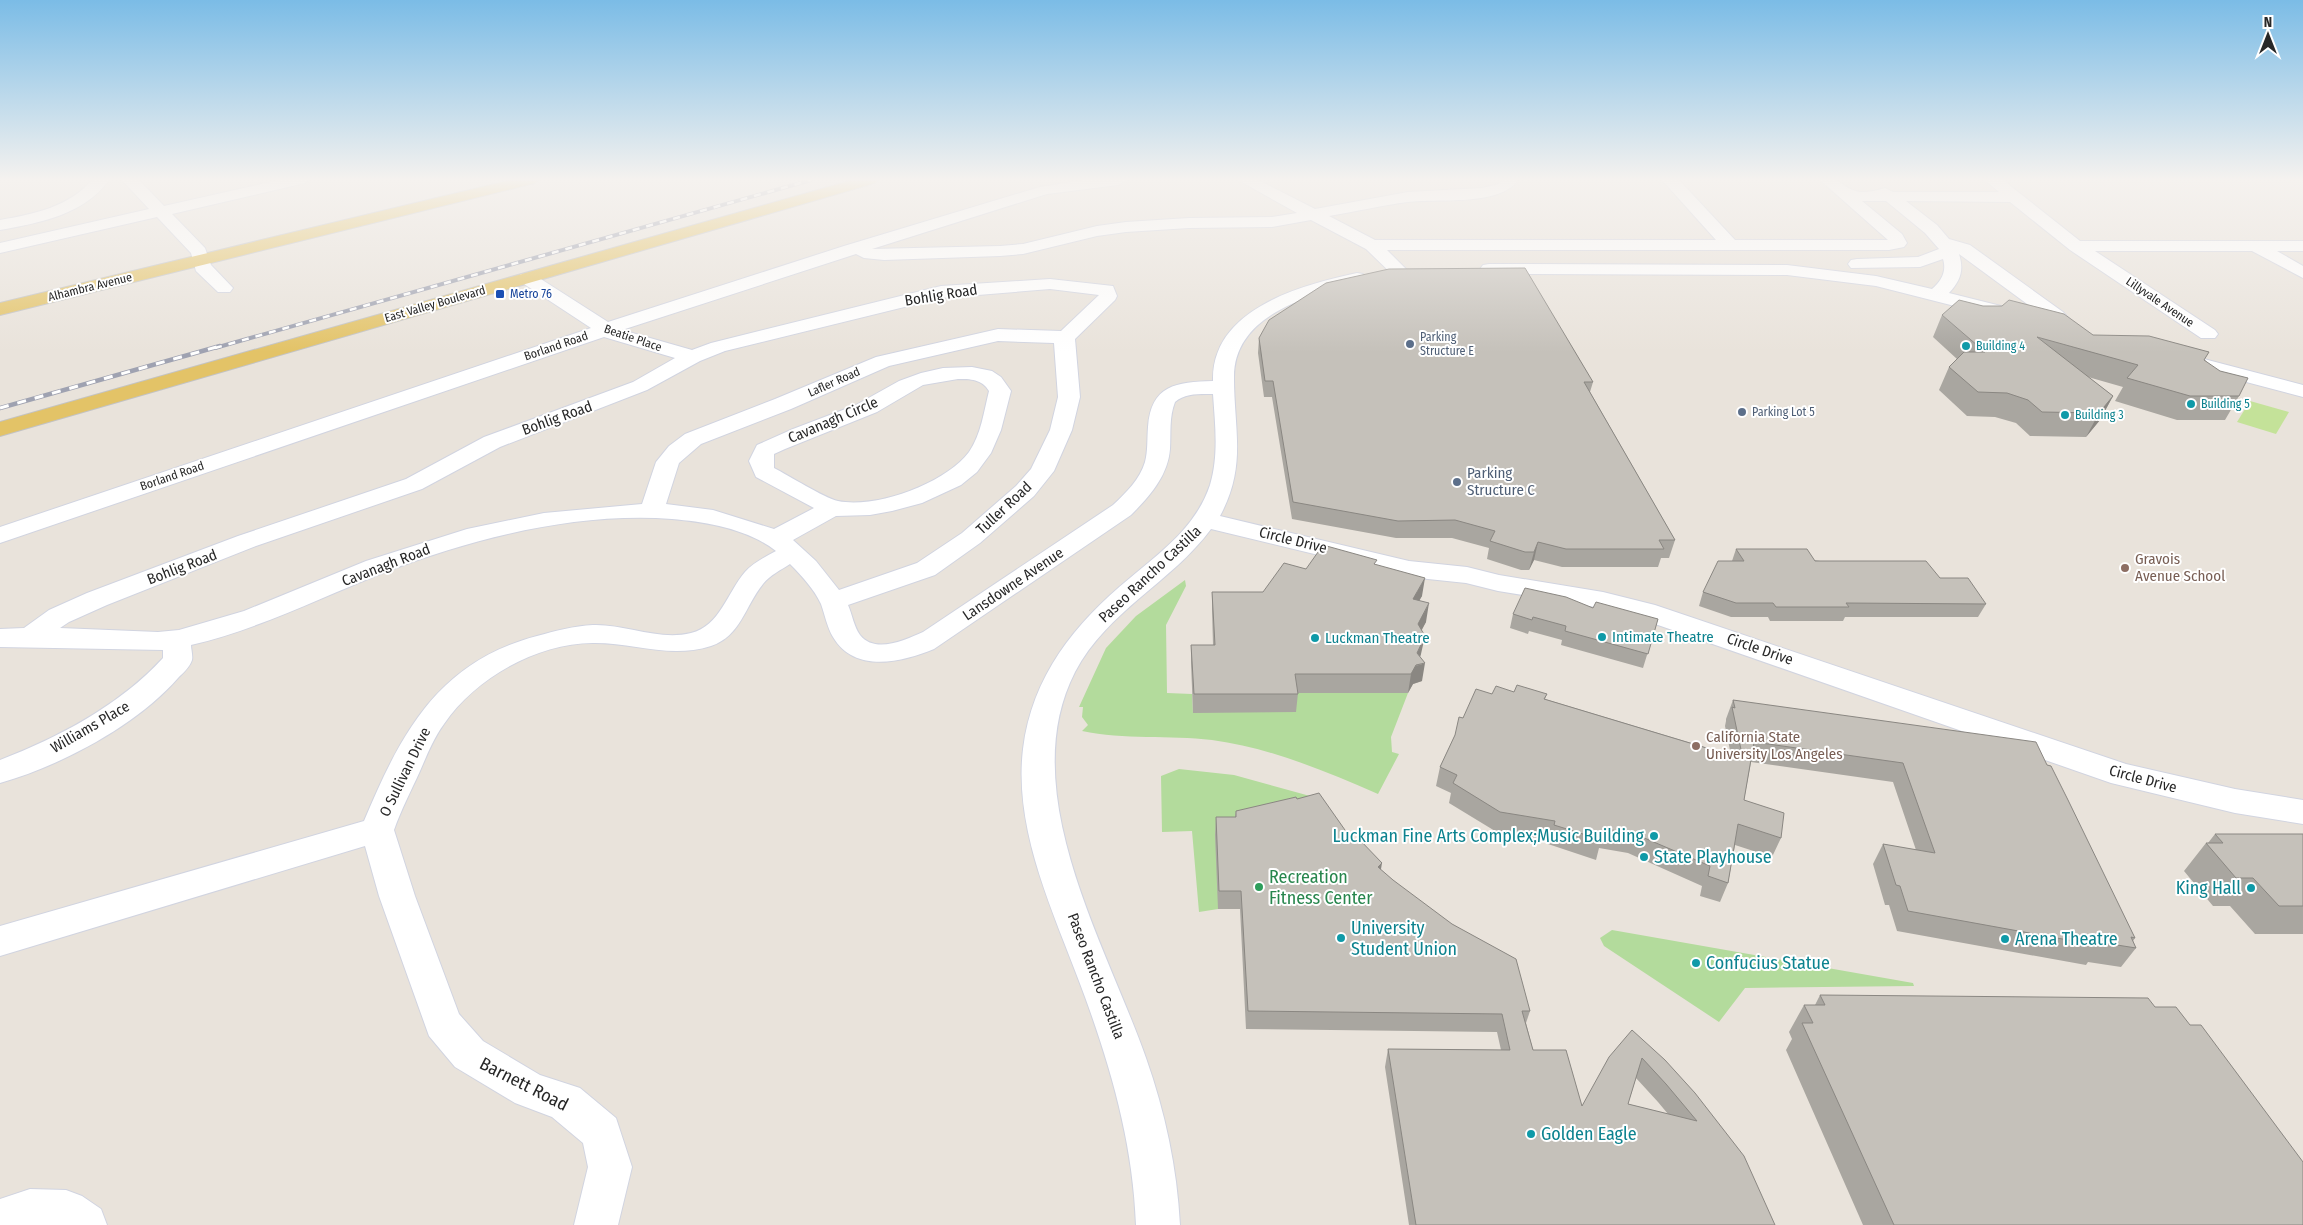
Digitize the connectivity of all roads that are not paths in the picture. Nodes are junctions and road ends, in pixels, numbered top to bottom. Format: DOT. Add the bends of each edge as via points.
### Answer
graph roads {
  1 [pos="49,237"];
  2 [pos="185,237"];
  3 [pos="295,237"];
  4 [pos="670,237"];
  5 [pos="887,237"];
  6 [pos="1075,237"];
  7 [pos="1357,237"];
  8 [pos="1723,237"];
  9 [pos="1895,237"];
  10 [pos="1940,237"];
  11 [pos="2066,237"];
  12 [pos="1372,245"];
  13 [pos="1730,245"];
  14 [pos="1946,246"];
  15 [pos="2076,246"];
  16 [pos="2255,246"];
  17 [pos="2303,246"];
  18 [pos="0,248"];
  19 [pos="850,250"];
  20 [pos="201,260"];
  21 [pos="1473,269"];
  22 [pos="1748,269"];
  23 [pos="2303,273"];
  24 [pos="527,278"];
  25 [pos="224,288"];
  26 [pos="1936,295"];
  27 [pos="0,309"];
  28 [pos="604,330"];
  29 [pos="2208,334"];
  30 [pos="1066,337"];
  31 [pos="2162,354"];
  32 [pos="693,357"];
  33 [pos="1223,387"];
  34 [pos="2303,391"];
  35 [pos="0,429"];
  36 [pos="832,508"];
  37 [pos="652,511"];
  38 [pos="1207,520"];
  39 [pos="0,535"];
  40 [pos="784,546"];
  41 [pos="833,601"];
  42 [pos="31,637"];
  43 [pos="0,638"];
  44 [pos="176,640"];
  45 [pos="0,772"];
  46 [pos="2303,812"];
  47 [pos="377,830"];
  48 [pos="0,941"];
  49 [pos="0,1220"];
  50 [pos="84,1225"];
  51 [pos="596,1225"];
  52 [pos="1158,1225"];
  1 -- 18 [label="street"];
  2 -- 20 [label="street" via="199,252"];
  3 -- 20 [label="main road, Alhambra Avenue"];
  4 -- 24 [label="main road, East Valley Boulevard"];
  5 -- 19 [label="street, Borland Road"];
  6 -- 19 [label="street" via="1000,251 884,255"];
  7 -- 12 [label="street"];
  8 -- 13 [label="street"];
  9 -- 13 [label="street" via="1898,243 1889,245"];
  10 -- 14 [label="street"];
  11 -- 15 [label="street, Lillyvale Avenue"];
  12 -- 13 [label="street"];
  12 -- 33 [label="street, Paseo Rancho Castilla" via="1408,271 1323,286 1268,309 1243,329 1229,348 1223,365"];
  14 -- 22 [label="street" via="1920,262 1800,264"];
  14 -- 26 [label="street" via="1954,265 1952,276"];
  14 -- 26 [label="street" via="1964,249 2078,332"];
  15 -- 16 [label="street"];
  15 -- 29 [label="street, Lillyvale Avenue"];
  16 -- 17 [label="street"];
  16 -- 23 [label="street"];
  19 -- 28 [label="street, Borland Road"];
  20 -- 25 [label="street" via="202,267"];
  20 -- 27 [label="main road, Alhambra Avenue"];
  21 -- 22 [label="street"];
  22 -- 26 [label="street" via="1849,277"];
  24 -- 28 [label="street, Beatie Place"];
  24 -- 35 [label="main road, East Valley Boulevard"];
  28 -- 32 [label="street, Beatie Place"];
  28 -- 39 [label="street, Borland Road"];
  30 -- 32 [label="street, Bohlig Road" via="1108,296 1107,290 1050,284 941,292 745,338"];
  30 -- 37 [label="street, Lafler Road" via="998,335 900,356 712,431 677,450 668,462"];
  30 -- 41 [label="street, Tuller Road" via="1069,397 1061,430 1042,471 1025,491 971,538 926,569"];
  31 -- 34 [label="street"];
  32 -- 42 [label="street, Bohlig Road" via="640,386 492,442 414,484 247,542 59,616"];
  33 -- 38 [label="street, Paseo Rancho Castilla" via="1228,441 1226,471"];
  33 -- 41 [label="street, Lansdowne Avenue" via="1180,391 1165,398 1161,408 1156,463 1135,498 933,638 911,649 892,653 856,647 844,635"];
  36 -- 36 [label="street, Cavanagh Circle" via="764,472 760,458 765,450 865,410 924,378 976,374 998,384 1000,391 988,436 980,452 972,464 948,482 900,502 866,509"];
  36 -- 40 [label="street"];
  37 -- 40 [label="street, Cavanagh Road" via="710,518"];
  37 -- 44 [label="street, Cavanagh Road" via="570,516 475,534 376,567 284,606"];
  38 -- 46 [label="street, Circle Drive" via="1409,569 1552,590 1646,611 2122,775 2235,801"];
  38 -- 52 [label="street, Paseo Rancho Castilla" via="1173,557 1111,608 1070,657 1055,685 1042,724 1038,749 1043,825 1053,865 1127,1061 1144,1117"];
  40 -- 41 [label="street, Lansdowne Avenue" via="806,566"];
  40 -- 47 [label="street, O Sullivan Drive" via="773,563 755,577 732,618 721,630 701,640 674,644 594,634 557,639 500,660 473,678 446,701 424,729"];
  42 -- 43 [label="street, Cavanagh Road"];
  42 -- 44 [label="street, Cavanagh Road"];
  44 -- 45 [label="street, Williams Place" via="178,660 161,680 117,715 68,742"];
  47 -- 48 [label="street, O Sullivan Drive"];
  47 -- 51 [label="street, Barnett Road" via="443,1024 469,1054 529,1090 565,1102 601,1132 610,1167"];
  49 -- 50 [label="street" via="30,1211 66,1212"];
}
